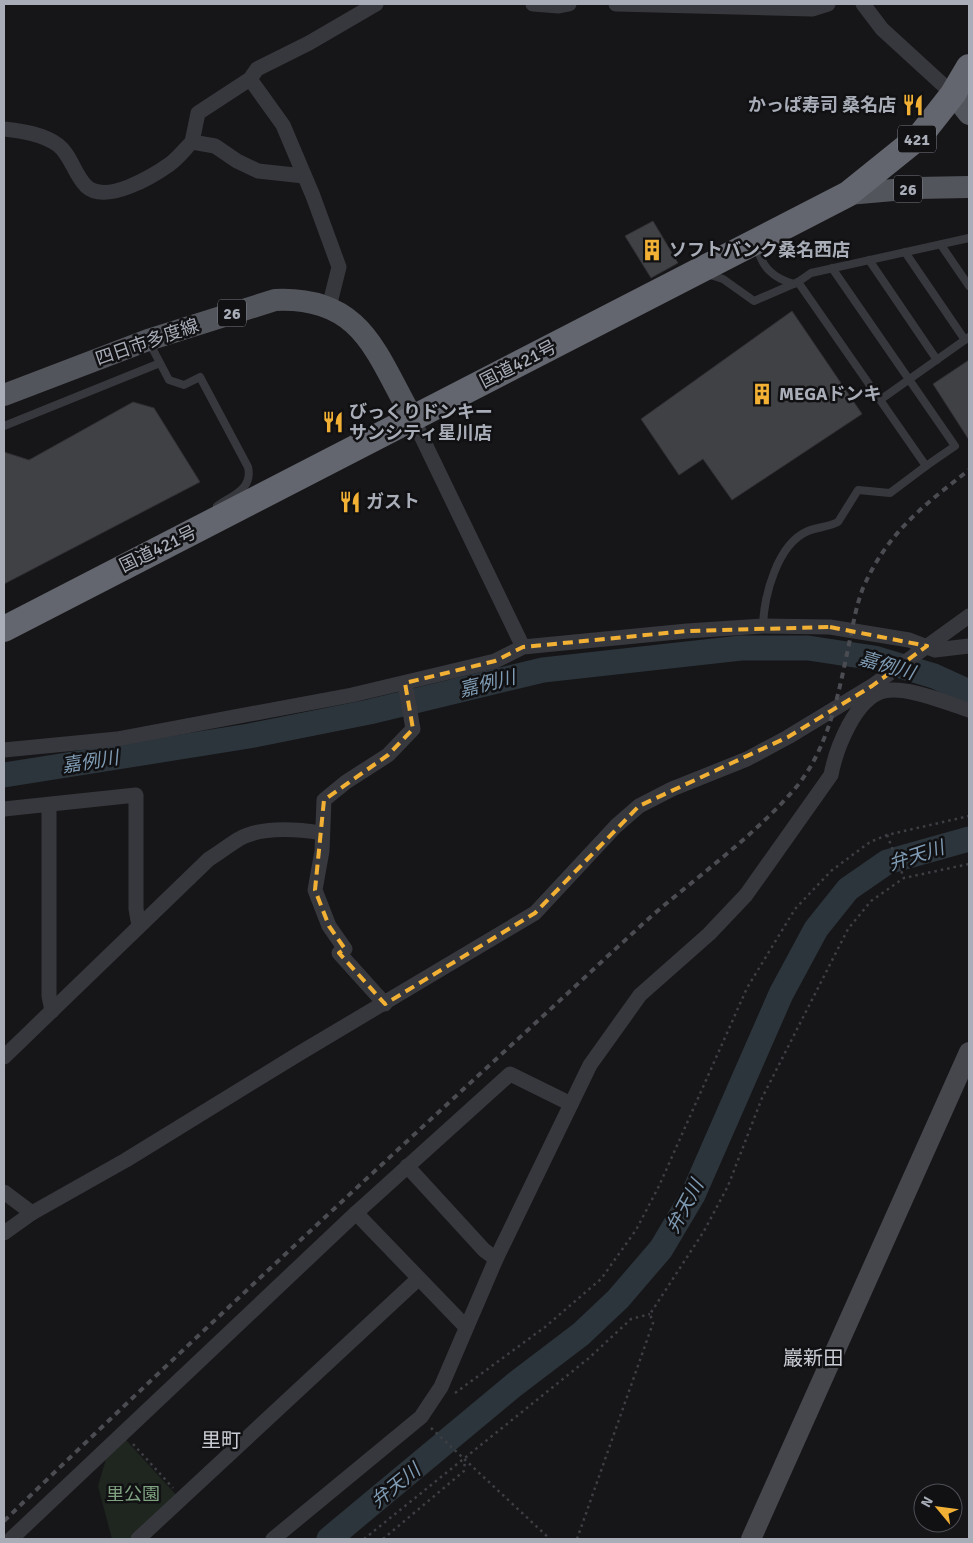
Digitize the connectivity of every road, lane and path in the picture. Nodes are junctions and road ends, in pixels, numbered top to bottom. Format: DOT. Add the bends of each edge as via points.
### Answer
graph roads {
  1 [pos="375,4"];
  2 [pos="533,4"];
  3 [pos="569,4"];
  4 [pos="616,4"];
  5 [pos="828,4"];
  6 [pos="863,4"];
  7 [pos="774,6"];
  8 [pos="969,67"];
  9 [pos="250,79"];
  10 [pos="961,104"];
  11 [pos="4,129"];
  12 [pos="192,142"];
  13 [pos="304,176"];
  14 [pos="969,187"];
  15 [pos="848,194"];
  16 [pos="969,238"];
  17 [pos="756,241"];
  18 [pos="941,245"];
  19 [pos="905,252"];
  20 [pos="869,260"];
  21 [pos="832,268"];
  22 [pos="698,271"];
  23 [pos="796,283"];
  24 [pos="969,286"];
  25 [pos="329,307"];
  26 [pos="967,339"];
  27 [pos="148,340"];
  28 [pos="937,360"];
  29 [pos="160,363"];
  30 [pos="909,380"];
  31 [pos="4,395"];
  32 [pos="880,400"];
  33 [pos="413,418"];
  34 [pos="4,426"];
  35 [pos="926,466"];
  36 [pos="205,518"];
  37 [pos="969,616"];
  38 [pos="763,626"];
  39 [pos="4,629"];
  40 [pos="969,646"];
  41 [pos="523,647"];
  42 [pos="923,650"];
  43 [pos="405,686"];
  44 [pos="874,690"];
  45 [pos="969,710"];
  46 [pos="4,750"];
  47 [pos="49,805"];
  48 [pos="4,809"];
  49 [pos="969,816"];
  50 [pos="322,833"];
  51 [pos="887,835"];
  52 [pos="969,864"];
  53 [pos="904,878"];
  54 [pos="139,926"];
  55 [pos="385,1004"];
  56 [pos="52,1011"];
  57 [pos="969,1052"];
  58 [pos="4,1057"];
  59 [pos="571,1104"];
  60 [pos="407,1166"];
  61 [pos="4,1192"];
  62 [pos="32,1213"];
  63 [pos="356,1213"];
  64 [pos="4,1233"];
  65 [pos="496,1259"];
  66 [pos="418,1279"];
  67 [pos="650,1314"];
  68 [pos="465,1326"];
  69 [pos="430,1404"];
  70 [pos="426,1423"];
  71 [pos="123,1433"];
  72 [pos="465,1460"];
  73 [pos="183,1498"];
  74 [pos="11,1539"];
  75 [pos="138,1539"];
  76 [pos="273,1539"];
  77 [pos="364,1539"];
  78 [pos="383,1539"];
  79 [pos="550,1539"];
  80 [pos="577,1539"];
  81 [pos="751,1539"];
  1 -- 9 [label="street" via="309,43 266,63"];
  2 -- 3 [label="street"];
  4 -- 7 [label="street"];
  5 -- 7 [label="street" via="812,9"];
  6 -- 10 [label="street" via="882,29"];
  8 -- 10 [label="highway, 国道421号 / 421"];
  9 -- 12 [label="street" via="198,113"];
  9 -- 13 [label="street" via="283,125"];
  10 -- 15 [label="highway, 国道421号 / 421"];
  11 -- 12 [label="street" via="57,144 65,151 74,171 87,187 96,191 129,188 170,164"];
  12 -- 13 [label="street" via="216,146 258,171"];
  13 -- 25 [label="street" via="339,268"];
  14 -- 15 [label="main road, 26"];
  15 -- 17 [label="highway, 国道421号 / 421"];
  16 -- 18 [label="lane"];
  17 -- 22 [label="highway, 国道421号 / 421"];
  17 -- 23 [label="lane" via="759,255 768,270 783,281"];
  18 -- 19 [label="lane"];
  18 -- 24 [label="lane"];
  19 -- 20 [label="lane"];
  19 -- 26 [label="lane"];
  20 -- 21 [label="lane"];
  20 -- 28 [label="lane"];
  21 -- 23 [label="lane" via="811,273"];
  21 -- 30 [label="lane"];
  22 -- 23 [label="lane" via="724,279 754,301"];
  22 -- 33 [label="highway, 国道421号 / 421"];
  23 -- 32 [label="lane"];
  25 -- 27 [label="main road, 四日市多度線 / 26" via="303,301 275,300"];
  25 -- 33 [label="main road, 四日市多度線 / 26" via="366,335"];
  26 -- 28 [label="lane"];
  27 -- 29 [label="lane"];
  27 -- 31 [label="main road, 四日市多度線 / 26"];
  28 -- 30 [label="lane"];
  29 -- 34 [label="lane"];
  29 -- 36 [label="lane" via="169,380 184,385 200,377 248,467 250,481 246,487"];
  30 -- 32 [label="lane"];
  30 -- 35 [label="lane" via="955,446"];
  32 -- 35 [label="lane"];
  33 -- 36 [label="highway, 国道421号 / 421"];
  33 -- 41 [label="street"];
  35 -- 38 [label="lane" via="890,492 858,490 838,522 808,530 798,537 785,552 774,574 764,600"];
  36 -- 39 [label="highway, 国道421号 / 421"];
  37 -- 42 [label="street"];
  38 -- 41 [label="street"];
  38 -- 42 [label="street" via="830,627 909,640"];
  40 -- 42 [label="street"];
  41 -- 43 [label="street" via="494,661"];
  42 -- 44 [label="street"];
  43 -- 46 [label="street" via="116,739"];
  43 -- 50 [label="street" via="413,729 388,755 324,800"];
  44 -- 45 [label="street" via="913,693"];
  44 -- 55 [label="street" via="747,759 639,806 616,826 535,913"];
  44 -- 59 [label="street" via="846,728 831,775 746,895 709,934 640,995 590,1064"];
  47 -- 48 [label="street"];
  47 -- 54 [label="street" via="136,795 136,910"];
  47 -- 56 [label="street" via="49,996"];
  49 -- 51 [label="path"];
  50 -- 54 [label="street" via="267,831 241,838 210,859"];
  50 -- 55 [label="street" via="315,885 317,895 329,926 345,949 339,953"];
  51 -- 53 [label="path"];
  51 -- 69 [label="path" via="870,842 831,871 795,909 747,988 659,1186 636,1230 601,1279 449,1398"];
  52 -- 53 [label="path"];
  53 -- 67 [label="path" via="871,901 848,929 762,1098 728,1186 704,1231"];
  54 -- 56 [label="street"];
  55 -- 62 [label="street"];
  56 -- 58 [label="street"];
  57 -- 81 [label="street"];
  59 -- 60 [label="street" via="510,1074"];
  59 -- 65 [label="street"];
  60 -- 63 [label="street"];
  60 -- 65 [label="street"];
  61 -- 62 [label="street"];
  62 -- 64 [label="street"];
  63 -- 66 [label="street"];
  63 -- 71 [label="street"];
  65 -- 68 [label="street"];
  66 -- 68 [label="street"];
  66 -- 73 [label="street"];
  67 -- 72 [label="path" via="631,1319 589,1358"];
  67 -- 80 [label="path" via="653,1323"];
  68 -- 69 [label="street" via="441,1387"];
  69 -- 76 [label="street" via="413,1424"];
  70 -- 72 [label="path"];
  71 -- 73 [label="path"];
  71 -- 74 [label="street"];
  72 -- 77 [label="path"];
  72 -- 78 [label="path" via="464,1471"];
  72 -- 79 [label="path"];
  73 -- 75 [label="street"];
}
